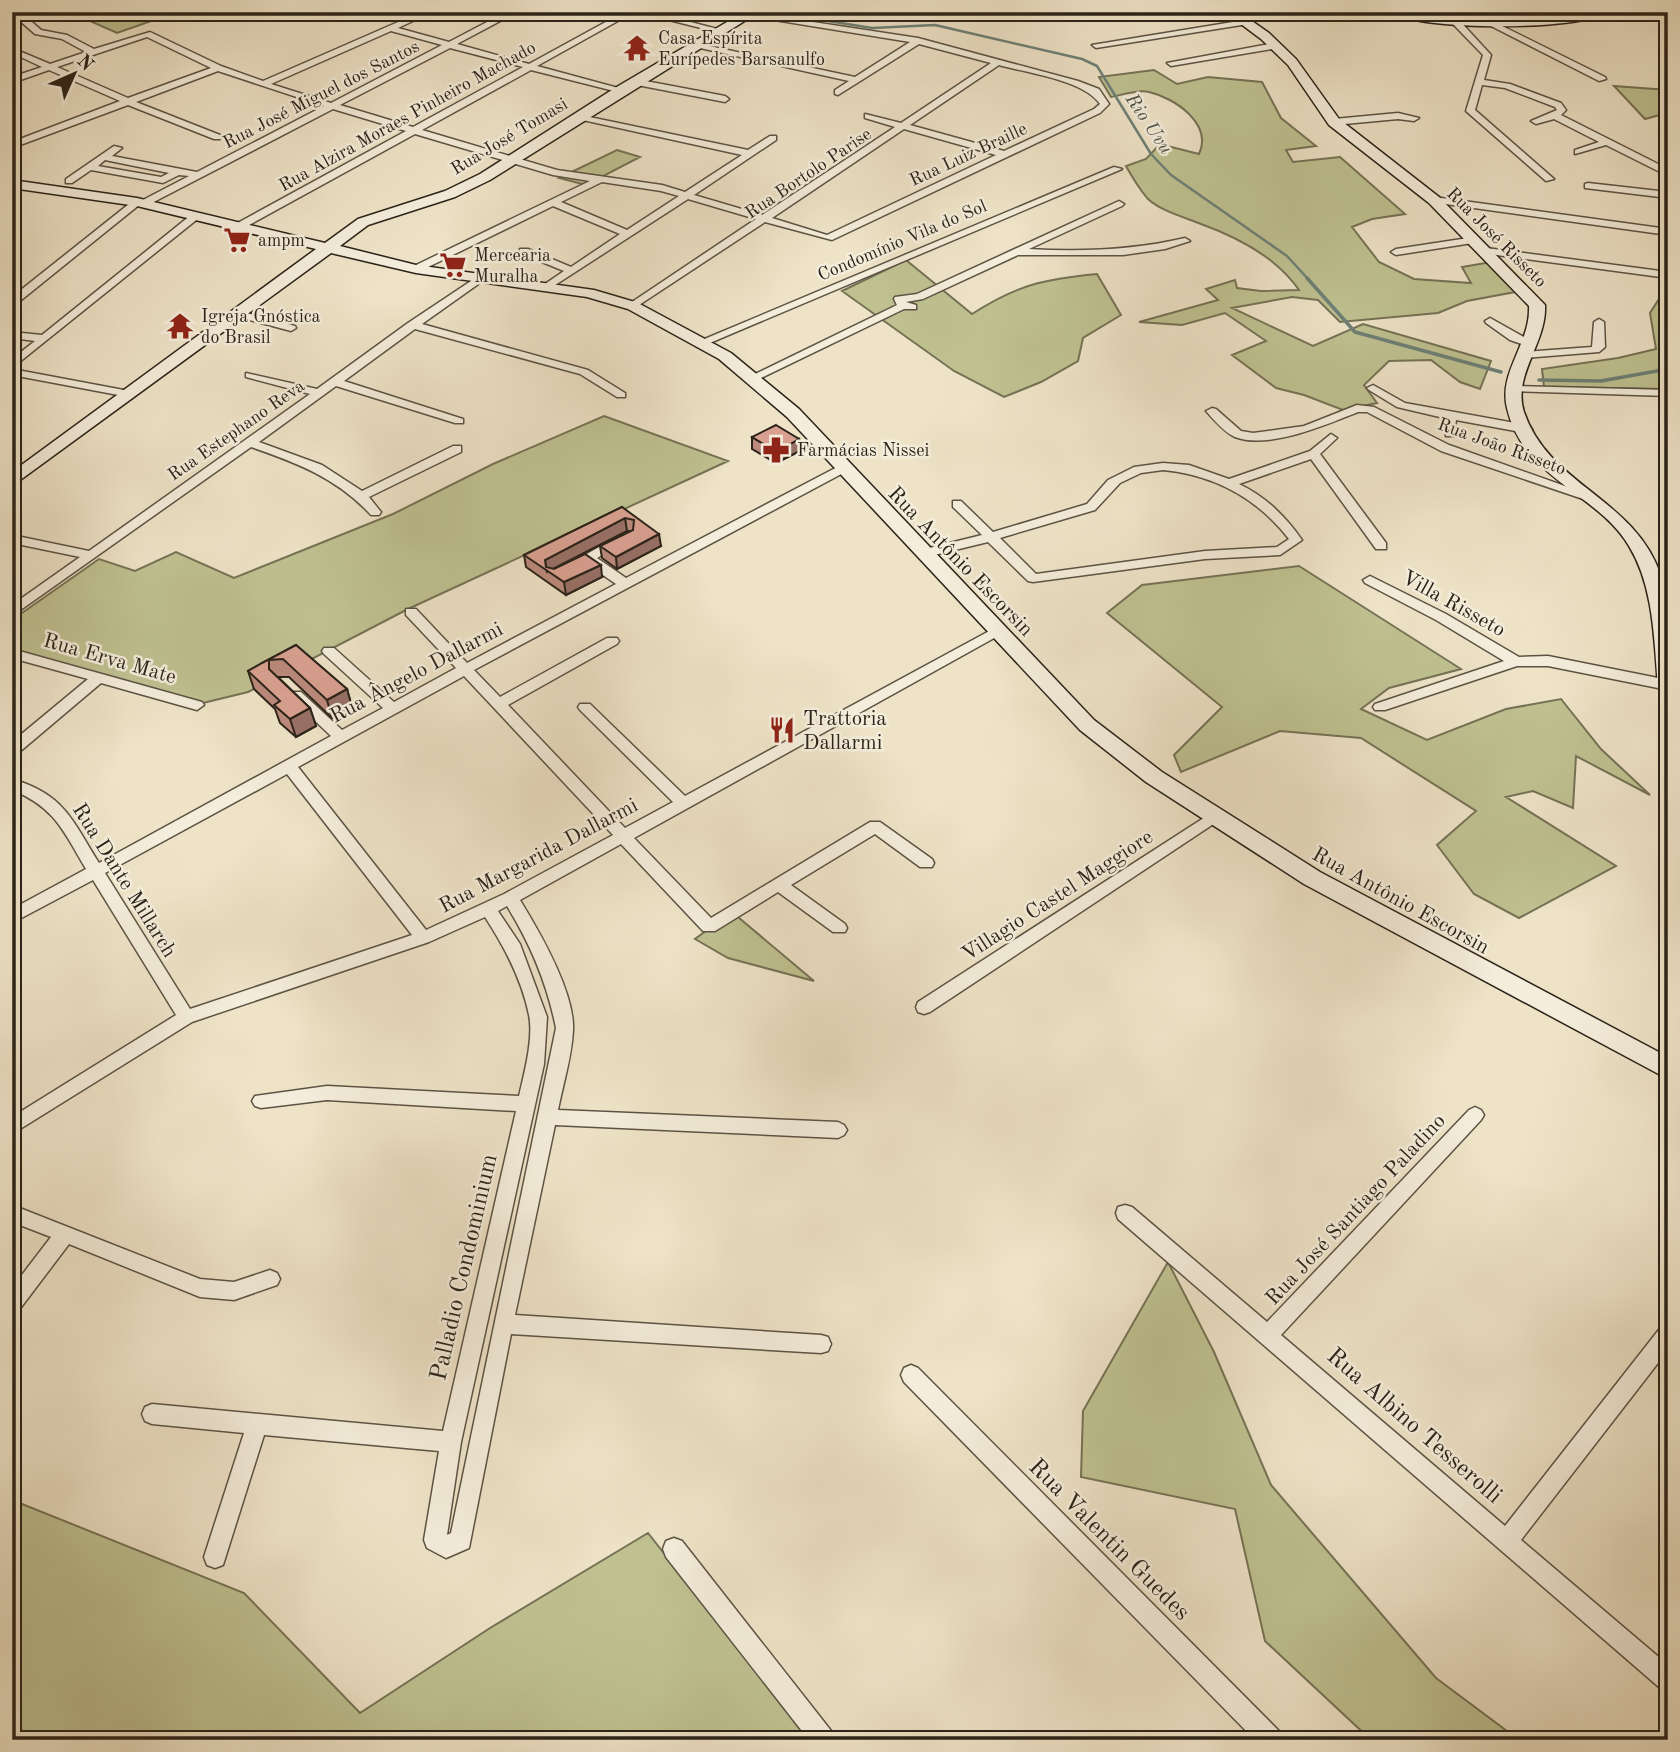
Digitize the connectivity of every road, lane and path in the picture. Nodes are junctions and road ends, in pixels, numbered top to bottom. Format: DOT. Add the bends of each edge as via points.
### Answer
graph roads {
  1 [pos="428,12"];
  2 [pos="513,12"];
  3 [pos="630,12"];
  4 [pos="641,12"];
  5 [pos="1231,12"];
  6 [pos="1397,12"];
  7 [pos="1602,12"];
  8 [pos="752,13"];
  9 [pos="22,18"];
  10 [pos="1464,20"];
  11 [pos="1245,22"];
  12 [pos="1494,24"];
  13 [pos="386,31"];
  14 [pos="721,31"];
  15 [pos="918,41"];
  16 [pos="1096,45"];
  17 [pos="448,46"];
  18 [pos="695,46"];
  19 [pos="1275,46"];
  20 [pos="12,50"];
  21 [pos="94,52"];
  22 [pos="998,62"];
  23 [pos="1171,63"];
  24 [pos="50,67"];
  25 [pos="530,67"];
  26 [pos="216,71"];
  27 [pos="1602,79"];
  28 [pos="12,80"];
  29 [pos="856,80"];
  30 [pos="635,82"];
  31 [pos="1479,82"];
  32 [pos="264,85"];
  33 [pos="283,91"];
  34 [pos="619,91"];
  35 [pos="838,92"];
  36 [pos="724,99"];
  37 [pos="128,101"];
  38 [pos="332,105"];
  39 [pos="578,116"];
  40 [pos="868,116"];
  41 [pos="1555,116"];
  42 [pos="1414,118"];
  43 [pos="1536,121"];
  44 [pos="1334,122"];
  45 [pos="904,127"];
  46 [pos="416,130"];
  47 [pos="12,135"];
  48 [pos="217,137"];
  49 [pos="773,138"];
  50 [pos="23,140"];
  51 [pos="1606,142"];
  52 [pos="12,145"];
  53 [pos="117,148"];
  54 [pos="1578,152"];
  55 [pos="1003,153"];
  56 [pos="752,154"];
  57 [pos="103,157"];
  58 [pos="511,159"];
  59 [pos="89,167"];
  60 [pos="1116,169"];
  61 [pos="178,171"];
  62 [pos="1668,173"];
  63 [pos="196,175"];
  64 [pos="1549,179"];
  65 [pos="600,180"];
  66 [pos="69,181"];
  67 [pos="12,184"];
  68 [pos="1588,186"];
  69 [pos="690,195"];
  70 [pos="1668,195"];
  71 [pos="1434,200"];
  72 [pos="140,203"];
  73 [pos="554,203"];
  74 [pos="1119,204"];
  75 [pos="195,217"];
  76 [pos="766,220"];
  77 [pos="236,228"];
  78 [pos="1668,232"];
  79 [pos="628,234"];
  80 [pos="1185,241"];
  81 [pos="1480,246"];
  82 [pos="328,249"];
  83 [pos="524,251"];
  84 [pos="1014,251"];
  85 [pos="1396,252"];
  86 [pos="416,269"];
  87 [pos="572,271"];
  88 [pos="1668,275"];
  89 [pos="480,278"];
  90 [pos="549,286"];
  91 [pos="16,299"];
  92 [pos="633,306"];
  93 [pos="239,314"];
  94 [pos="1490,321"];
  95 [pos="1599,322"];
  96 [pos="412,325"];
  97 [pos="291,328"];
  98 [pos="12,335"];
  99 [pos="44,339"];
  100 [pos="701,343"];
  101 [pos="1527,349"];
  102 [pos="12,365"];
  103 [pos="12,372"];
  104 [pos="250,375"];
  105 [pos="754,378"];
  106 [pos="336,382"];
  107 [pos="1373,388"];
  108 [pos="1513,389"];
  109 [pos="320,393"];
  110 [pos="129,394"];
  111 [pos="1667,394"];
  112 [pos="621,395"];
  113 [pos="1212,411"];
  114 [pos="1450,415"];
  115 [pos="459,421"];
  116 [pos="1526,429"];
  117 [pos="1450,433"];
  118 [pos="1331,438"];
  119 [pos="248,442"];
  120 [pos="457,449"];
  121 [pos="1314,454"];
  122 [pos="843,468"];
  123 [pos="12,481"];
  124 [pos="1231,482"];
  125 [pos="362,496"];
  126 [pos="1590,497"];
  127 [pos="957,504"];
  128 [pos="375,512"];
  129 [pos="628,537"];
  130 [pos="991,538"];
  131 [pos="12,539"];
  132 [pos="1381,546"];
  133 [pos="922,554"];
  134 [pos="88,555"];
  135 [pos="588,558"];
  136 [pos="555,575"];
  137 [pos="1370,580"];
  138 [pos="625,584"];
  139 [pos="12,612"];
  140 [pos="411,612"];
  141 [pos="1665,630"];
  142 [pos="998,632"];
  143 [pos="611,641"];
  144 [pos="330,651"];
  145 [pos="12,653"];
  146 [pos="1516,662"];
  147 [pos="464,670"];
  148 [pos="100,676"];
  149 [pos="282,682"];
  150 [pos="1668,686"];
  151 [pos="197,705"];
  152 [pos="497,705"];
  153 [pos="585,707"];
  154 [pos="1380,707"];
  155 [pos="393,709"];
  156 [pos="341,737"];
  157 [pos="12,750"];
  158 [pos="288,765"];
  159 [pos="12,784"];
  160 [pos="682,802"];
  161 [pos="1213,817"];
  162 [pos="622,836"];
  163 [pos="926,863"];
  164 [pos="94,870"];
  165 [pos="778,884"];
  166 [pos="510,898"];
  167 [pos="488,909"];
  168 [pos="12,917"];
  169 [pos="839,928"];
  170 [pos="423,938"];
  171 [pos="547,963"];
  172 [pos="523,971"];
  173 [pos="924,1007"];
  174 [pos="186,1017"];
  175 [pos="1668,1069"];
  176 [pos="261,1101"];
  177 [pos="526,1104"];
  178 [pos="1475,1115"];
  179 [pos="549,1117"];
  180 [pos="12,1126"];
  181 [pos="838,1130"];
  182 [pos="503,1206"];
  183 [pos="527,1207"];
  184 [pos="12,1213"];
  185 [pos="1125,1213"];
  186 [pos="65,1234"];
  187 [pos="270,1279"];
  188 [pos="12,1304"];
  189 [pos="506,1324"];
  190 [pos="1269,1334"];
  191 [pos="1668,1334"];
  192 [pos="821,1344"];
  193 [pos="911,1375"];
  194 [pos="152,1415"];
  195 [pos="257,1424"];
  196 [pos="451,1442"];
  197 [pos="1508,1539"];
  198 [pos="674,1549"];
  199 [pos="215,1557"];
  200 [pos="1668,1680"];
  201 [pos="824,1740"];
  202 [pos="1272,1740"];
  1 -- 13 [label="street"];
  2 -- 17 [label="street, Rua José Miguel dos Santos"];
  3 -- 25 [label="street, Rua Alzira Moraes Pinheiro Machado"];
  4 -- 14 [label="street"];
  5 -- 11 [label="main road, Rua José Risseto"];
  6 -- 10 [label="main road"];
  7 -- 12 [label="main road" via="1557,21"];
  8 -- 14 [label="main road, Rua José Tomasi"];
  8 -- 15 [label="street"];
  9 -- 21 [label="street" via="38,32 64,37"];
  10 -- 12 [label="main road"];
  10 -- 31 [label="street" via="1465,35 1487,55"];
  11 -- 16 [label="street"];
  11 -- 19 [label="main road, Rua José Risseto"];
  12 -- 27 [label="street"];
  13 -- 17 [label="street"];
  13 -- 32 [label="street"];
  14 -- 18 [label="main road, Rua José Tomasi"];
  15 -- 22 [label="street"];
  15 -- 29 [label="street"];
  17 -- 25 [label="street"];
  17 -- 38 [label="street, Rua José Miguel dos Santos"];
  18 -- 29 [label="street"];
  18 -- 30 [label="main road, Rua José Tomasi"];
  19 -- 23 [label="street"];
  19 -- 44 [label="main road, Rua José Risseto" via="1292,62"];
  20 -- 24 [label="street"];
  21 -- 24 [label="street"];
  21 -- 26 [label="street" via="147,34"];
  22 -- 45 [label="street, Rua Bortolo Parise"];
  22 -- 55 [label="street, Rua Luiz Braille" via="1096,91 1105,104"];
  24 -- 28 [label="street"];
  24 -- 37 [label="street"];
  25 -- 34 [label="street"];
  25 -- 46 [label="street, Rua Alzira Moraes Pinheiro Machado"];
  26 -- 32 [label="street"];
  26 -- 33 [label="street" via="270,96"];
  26 -- 37 [label="street"];
  29 -- 35 [label="street"];
  30 -- 34 [label="main road, Rua José Tomasi"];
  30 -- 36 [label="street"];
  31 -- 41 [label="street" via="1507,86 1558,105 1562,110"];
  31 -- 64 [label="street" via="1470,111"];
  32 -- 33 [label="street"];
  33 -- 38 [label="street"];
  34 -- 39 [label="main road, Rua José Tomasi"];
  37 -- 48 [label="street"];
  37 -- 50 [label="street"];
  38 -- 46 [label="street"];
  38 -- 63 [label="street, Rua José Miguel dos Santos"];
  39 -- 56 [label="street"];
  39 -- 58 [label="main road, Rua José Tomasi"];
  40 -- 45 [label="street"];
  41 -- 43 [label="street"];
  41 -- 51 [label="street"];
  42 -- 44 [label="street"];
  44 -- 71 [label="main road, Rua José Risseto"];
  45 -- 55 [label="street"];
  45 -- 76 [label="street, Rua Bortolo Parise"];
  46 -- 58 [label="street"];
  46 -- 77 [label="street, Rua Alzira Moraes Pinheiro Machado"];
  47 -- 50 [label="street"];
  49 -- 56 [label="street"];
  50 -- 52 [label="street"];
  51 -- 54 [label="street"];
  51 -- 62 [label="street"];
  53 -- 57 [label="street"];
  55 -- 76 [label="street, Rua Luiz Braille" via="828,238"];
  56 -- 69 [label="street"];
  57 -- 59 [label="street"];
  57 -- 61 [label="street"];
  58 -- 65 [label="street"];
  58 -- 82 [label="main road, Rua José Tomasi" via="450,194 363,222"];
  59 -- 61 [label="street" via="163,180"];
  59 -- 66 [label="street"];
  60 -- 100 [label="street, Condomínio Vila do Sol"];
  61 -- 63 [label="street"];
  63 -- 72 [label="street, Rua José Miguel dos Santos"];
  65 -- 69 [label="street"];
  65 -- 73 [label="street"];
  67 -- 72 [label="main road, Rua Antônio Escorsin"];
  68 -- 70 [label="street"];
  69 -- 76 [label="street"];
  69 -- 79 [label="street"];
  71 -- 78 [label="street"];
  71 -- 81 [label="main road, Rua José Risseto"];
  72 -- 75 [label="main road, Rua Antônio Escorsin"];
  72 -- 91 [label="street, Rua José Miguel dos Santos"];
  73 -- 79 [label="street"];
  73 -- 86 [label="street"];
  74 -- 84 [label="street"];
  75 -- 77 [label="main road, Rua Antônio Escorsin"];
  75 -- 99 [label="street"];
  76 -- 92 [label="street, Rua Bortolo Parise"];
  77 -- 82 [label="main road, Rua Antônio Escorsin"];
  79 -- 87 [label="street"];
  80 -- 84 [label="street" via="1139,251"];
  81 -- 85 [label="street"];
  81 -- 88 [label="street"];
  81 -- 101 [label="main road, Rua José Risseto" via="1537,305 1539,315"];
  82 -- 86 [label="main road, Rua Antônio Escorsin"];
  82 -- 93 [label="main road, Rua José Tomasi"];
  83 -- 87 [label="street"];
  84 -- 105 [label="street" via="919,297 923,300 918,307 903,306"];
  86 -- 89 [label="main road, Rua Antônio Escorsin"];
  87 -- 90 [label="street"];
  89 -- 90 [label="main road, Rua Antônio Escorsin"];
  89 -- 96 [label="street, Rua Estephano Reva"];
  90 -- 92 [label="main road, Rua Antônio Escorsin"];
  92 -- 100 [label="main road, Rua Antônio Escorsin"];
  93 -- 97 [label="street"];
  93 -- 110 [label="main road, Rua José Tomasi"];
  94 -- 101 [label="street"];
  95 -- 101 [label="street" via="1599,347 1595,350"];
  96 -- 106 [label="street, Rua Estephano Reva"];
  96 -- 112 [label="street" via="574,369"];
  98 -- 99 [label="street"];
  99 -- 102 [label="street"];
  100 -- 105 [label="main road, Rua Antônio Escorsin"];
  101 -- 108 [label="main road, Rua José Risseto" via="1515,372"];
  103 -- 110 [label="street"];
  104 -- 109 [label="street"];
  105 -- 122 [label="main road, Rua Antônio Escorsin"];
  106 -- 109 [label="street, Rua Estephano Reva"];
  106 -- 115 [label="street"];
  107 -- 114 [label="street" via="1401,405"];
  108 -- 111 [label="street"];
  108 -- 116 [label="main road" via="1516,410"];
  109 -- 119 [label="street, Rua Estephano Reva"];
  110 -- 123 [label="main road, Rua José Tomasi"];
  113 -- 126 [label="street, Rua João Risseto" via="1237,434 1253,437 1307,429 1357,408 1370,409 1445,447"];
  114 -- 116 [label="street"];
  114 -- 117 [label="street"];
  116 -- 126 [label="main road" via="1555,471"];
  118 -- 121 [label="street"];
  119 -- 125 [label="street" via="321,468"];
  119 -- 134 [label="street, Rua Estephano Reva"];
  120 -- 125 [label="street"];
  121 -- 124 [label="street"];
  121 -- 132 [label="street"];
  122 -- 133 [label="main road, Rua Antônio Escorsin"];
  122 -- 138 [label="street, Rua Ângelo Dallarmi"];
  124 -- 130 [label="street" via="1175,469 1133,472 1114,480 1093,506"];
  124 -- 130 [label="street" via="1283,520 1296,540 1288,548 1033,578"];
  125 -- 128 [label="street"];
  126 -- 141 [label="main road" via="1618,520 1638,545"];
  127 -- 130 [label="street"];
  129 -- 135 [label="street"];
  130 -- 133 [label="street"];
  131 -- 134 [label="street"];
  133 -- 142 [label="main road, Rua Antônio Escorsin"];
  134 -- 139 [label="street, Rua Estephano Reva"];
  135 -- 136 [label="street"];
  135 -- 138 [label="street"];
  137 -- 146 [label="street, Villa Risseto"];
  138 -- 147 [label="street, Rua Ângelo Dallarmi"];
  140 -- 147 [label="street"];
  141 -- 150 [label="main road"];
  142 -- 160 [label="street, Rua Margarida Dallarmi"];
  142 -- 161 [label="main road, Rua Antônio Escorsin" via="1087,725"];
  143 -- 152 [label="street"];
  144 -- 155 [label="street"];
  145 -- 148 [label="street, Rua Erva Mate"];
  146 -- 150 [label="street, Villa Risseto" via="1548,661"];
  146 -- 154 [label="street, Villa Risseto"];
  147 -- 152 [label="street"];
  147 -- 155 [label="street, Rua Ângelo Dallarmi"];
  148 -- 151 [label="street, Rua Erva Mate"];
  148 -- 157 [label="street"];
  149 -- 156 [label="street"];
  152 -- 162 [label="street"];
  153 -- 160 [label="street"];
  155 -- 156 [label="street, Rua Ângelo Dallarmi"];
  156 -- 158 [label="street, Rua Ângelo Dallarmi"];
  158 -- 164 [label="street, Rua Ângelo Dallarmi"];
  158 -- 170 [label="street"];
  159 -- 164 [label="street, Rua Dante Millarch" via="38,794 58,810"];
  160 -- 162 [label="street, Rua Margarida Dallarmi"];
  161 -- 173 [label="street, Villagio Castel Maggiore"];
  161 -- 175 [label="main road, Rua Antônio Escorsin" via="1356,902"];
  162 -- 165 [label="street" via="709,926"];
  162 -- 166 [label="street, Rua Margarida Dallarmi"];
  163 -- 165 [label="street" via="875,826"];
  164 -- 168 [label="street, Rua Ângelo Dallarmi"];
  164 -- 174 [label="street, Rua Dante Millarch"];
  165 -- 169 [label="street"];
  166 -- 167 [label="street, Rua Margarida Dallarmi"];
  166 -- 171 [label="street, Palladio Condominium"];
  167 -- 170 [label="street, Rua Margarida Dallarmi"];
  167 -- 172 [label="street, Palladio Condominium" via="512,944"];
  170 -- 174 [label="street, Rua Margarida Dallarmi"];
  171 -- 172 [label="street"];
  171 -- 179 [label="street, Palladio Condominium" via="558,985 565,1028"];
  172 -- 177 [label="street, Palladio Condominium" via="538,1017 535,1065"];
  174 -- 180 [label="street, Rua Margarida Dallarmi"];
  176 -- 177 [label="street" via="327,1093"];
  177 -- 182 [label="street, Palladio Condominium"];
  178 -- 190 [label="street, Rua José Santiago Paladino"];
  179 -- 181 [label="street"];
  179 -- 183 [label="street, Palladio Condominium"];
  182 -- 183 [label="street"];
  182 -- 196 [label="street, Palladio Condominium"];
  183 -- 189 [label="street, Palladio Condominium"];
  184 -- 186 [label="street"];
  185 -- 190 [label="street, Rua Albino Tesserolli"];
  186 -- 187 [label="street" via="200,1288 234,1291"];
  186 -- 188 [label="street"];
  189 -- 192 [label="street"];
  189 -- 196 [label="street, Palladio Condominium" via="477,1443 461,1540 446,1547 435,1540"];
  190 -- 197 [label="street, Rua Albino Tesserolli"];
  191 -- 197 [label="street"];
  193 -- 202 [label="street, Rua Valentin Guedes"];
  194 -- 195 [label="street"];
  195 -- 196 [label="street"];
  195 -- 199 [label="street"];
  197 -- 200 [label="street, Rua Albino Tesserolli"];
  198 -- 201 [label="street"];
}
